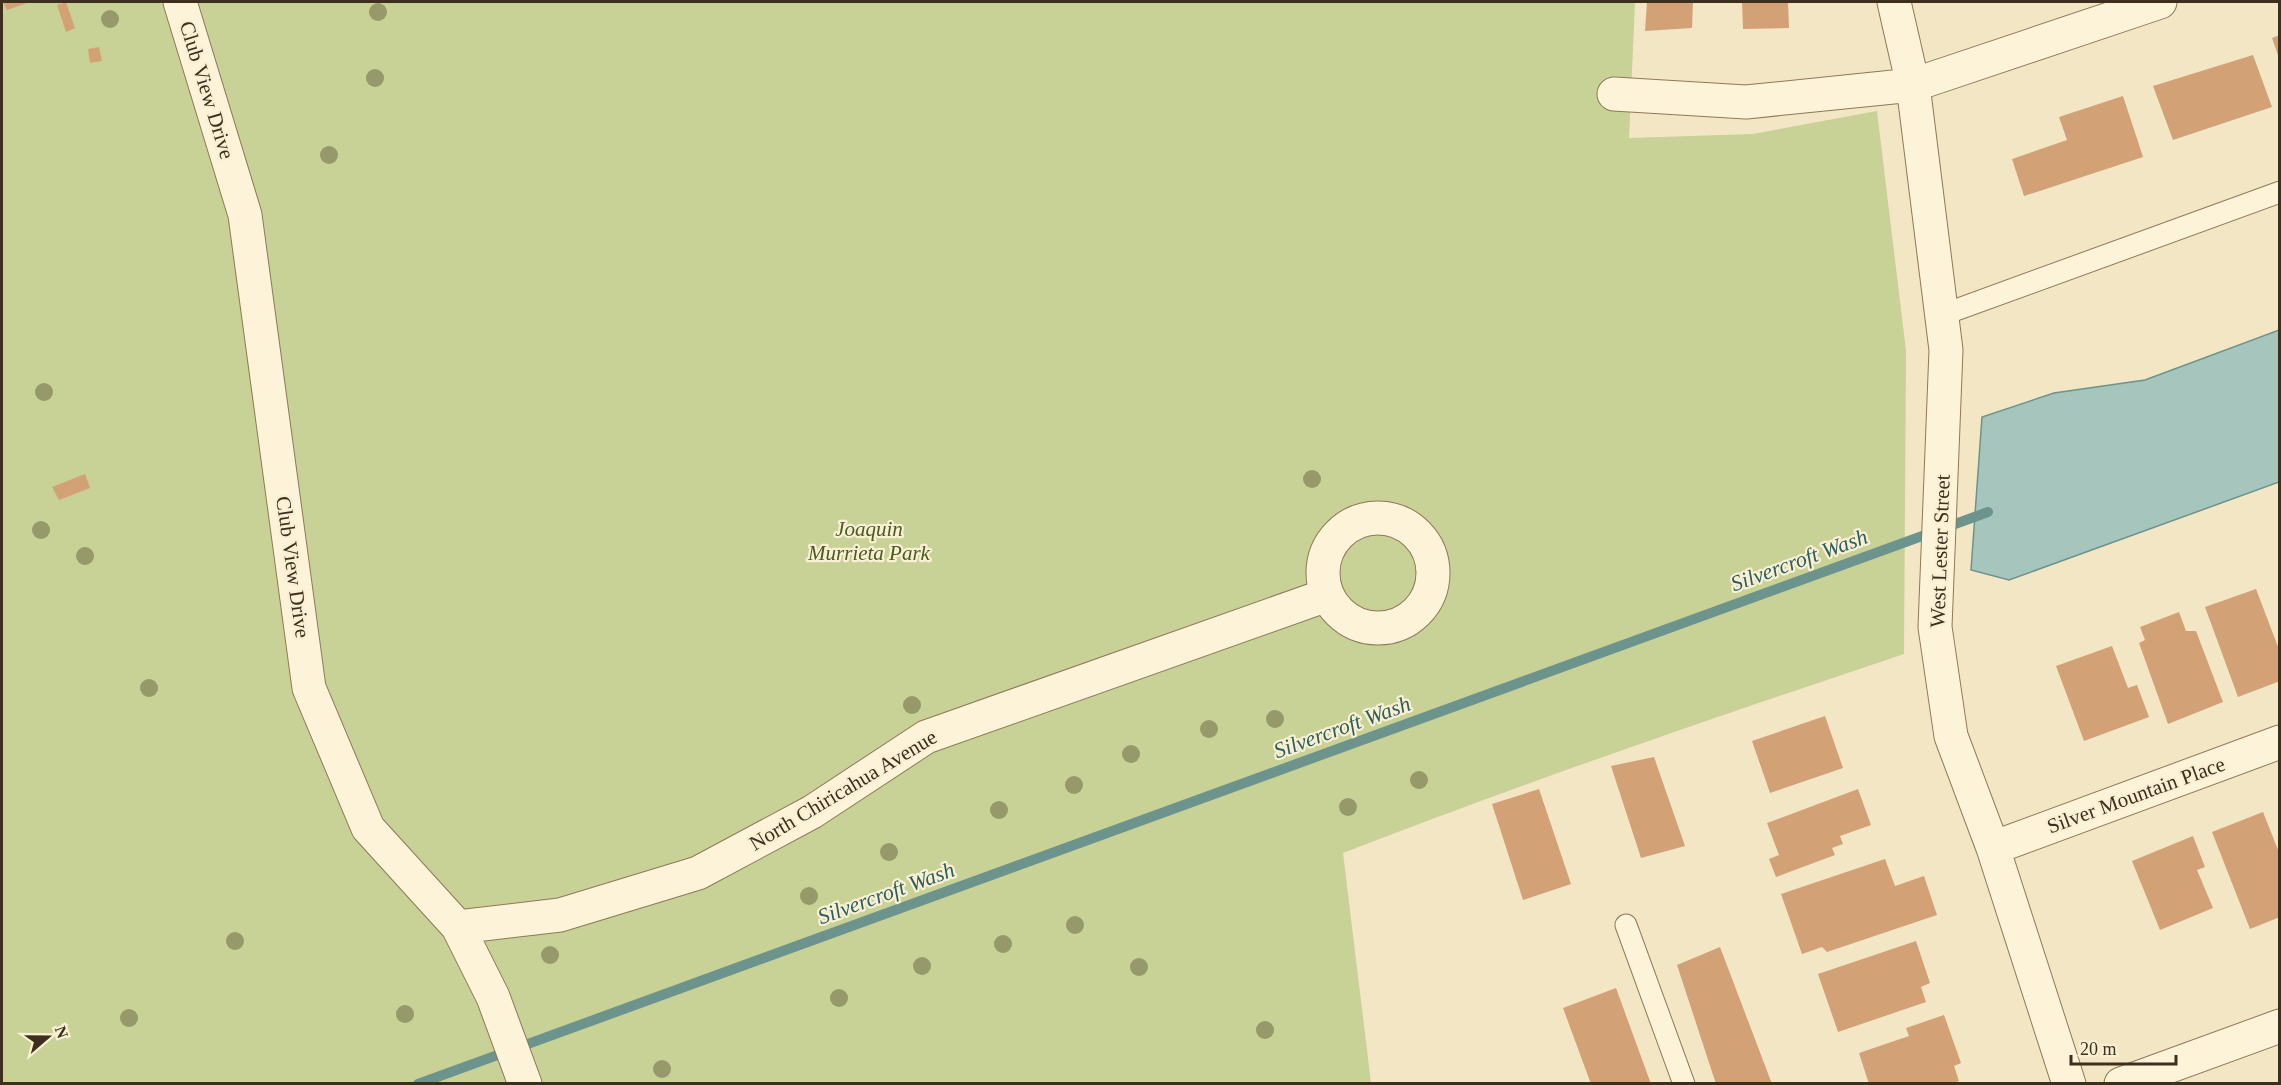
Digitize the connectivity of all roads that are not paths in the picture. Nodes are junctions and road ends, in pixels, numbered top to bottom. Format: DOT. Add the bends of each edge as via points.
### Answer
graph roads {
  1 [pos="180,2"];
  2 [pos="1894,2"];
  3 [pos="2155,2"];
  4 [pos="1913,85"];
  5 [pos="1614,94"];
  6 [pos="2280,192"];
  7 [pos="1942,315"];
  8 [pos="1327,594"];
  9 [pos="2280,742"];
  10 [pos="1993,848"];
  11 [pos="1626,925"];
  12 [pos="458,927"];
  13 [pos="2280,1026"];
  14 [pos="525,1083"];
  15 [pos="1684,1083"];
  16 [pos="2069,1083"];
  17 [pos="2121,1083"];
  1 -- 12 [label="street, Club View Drive" via="245,215 309,688 368,828"];
  2 -- 4 [label="street, West Lester Street"];
  3 -- 4 [label="street"];
  4 -- 5 [label="street" via="1746,102"];
  4 -- 7 [label="street, West Lester Street"];
  6 -- 7 [label="lane"];
  7 -- 10 [label="street, West Lester Street" via="1946,350 1935,627 1952,736"];
  8 -- 12 [label="street, North Chiricahua Avenue" via="926,737 812,812 698,873 560,915"];
  9 -- 10 [label="street, Silver Mountain Place"];
  10 -- 16 [label="street, West Lester Street"];
  11 -- 15 [label="lane"];
  12 -- 14 [label="street, Club View Drive" via="493,997"];
  13 -- 17 [label="street"];
}
